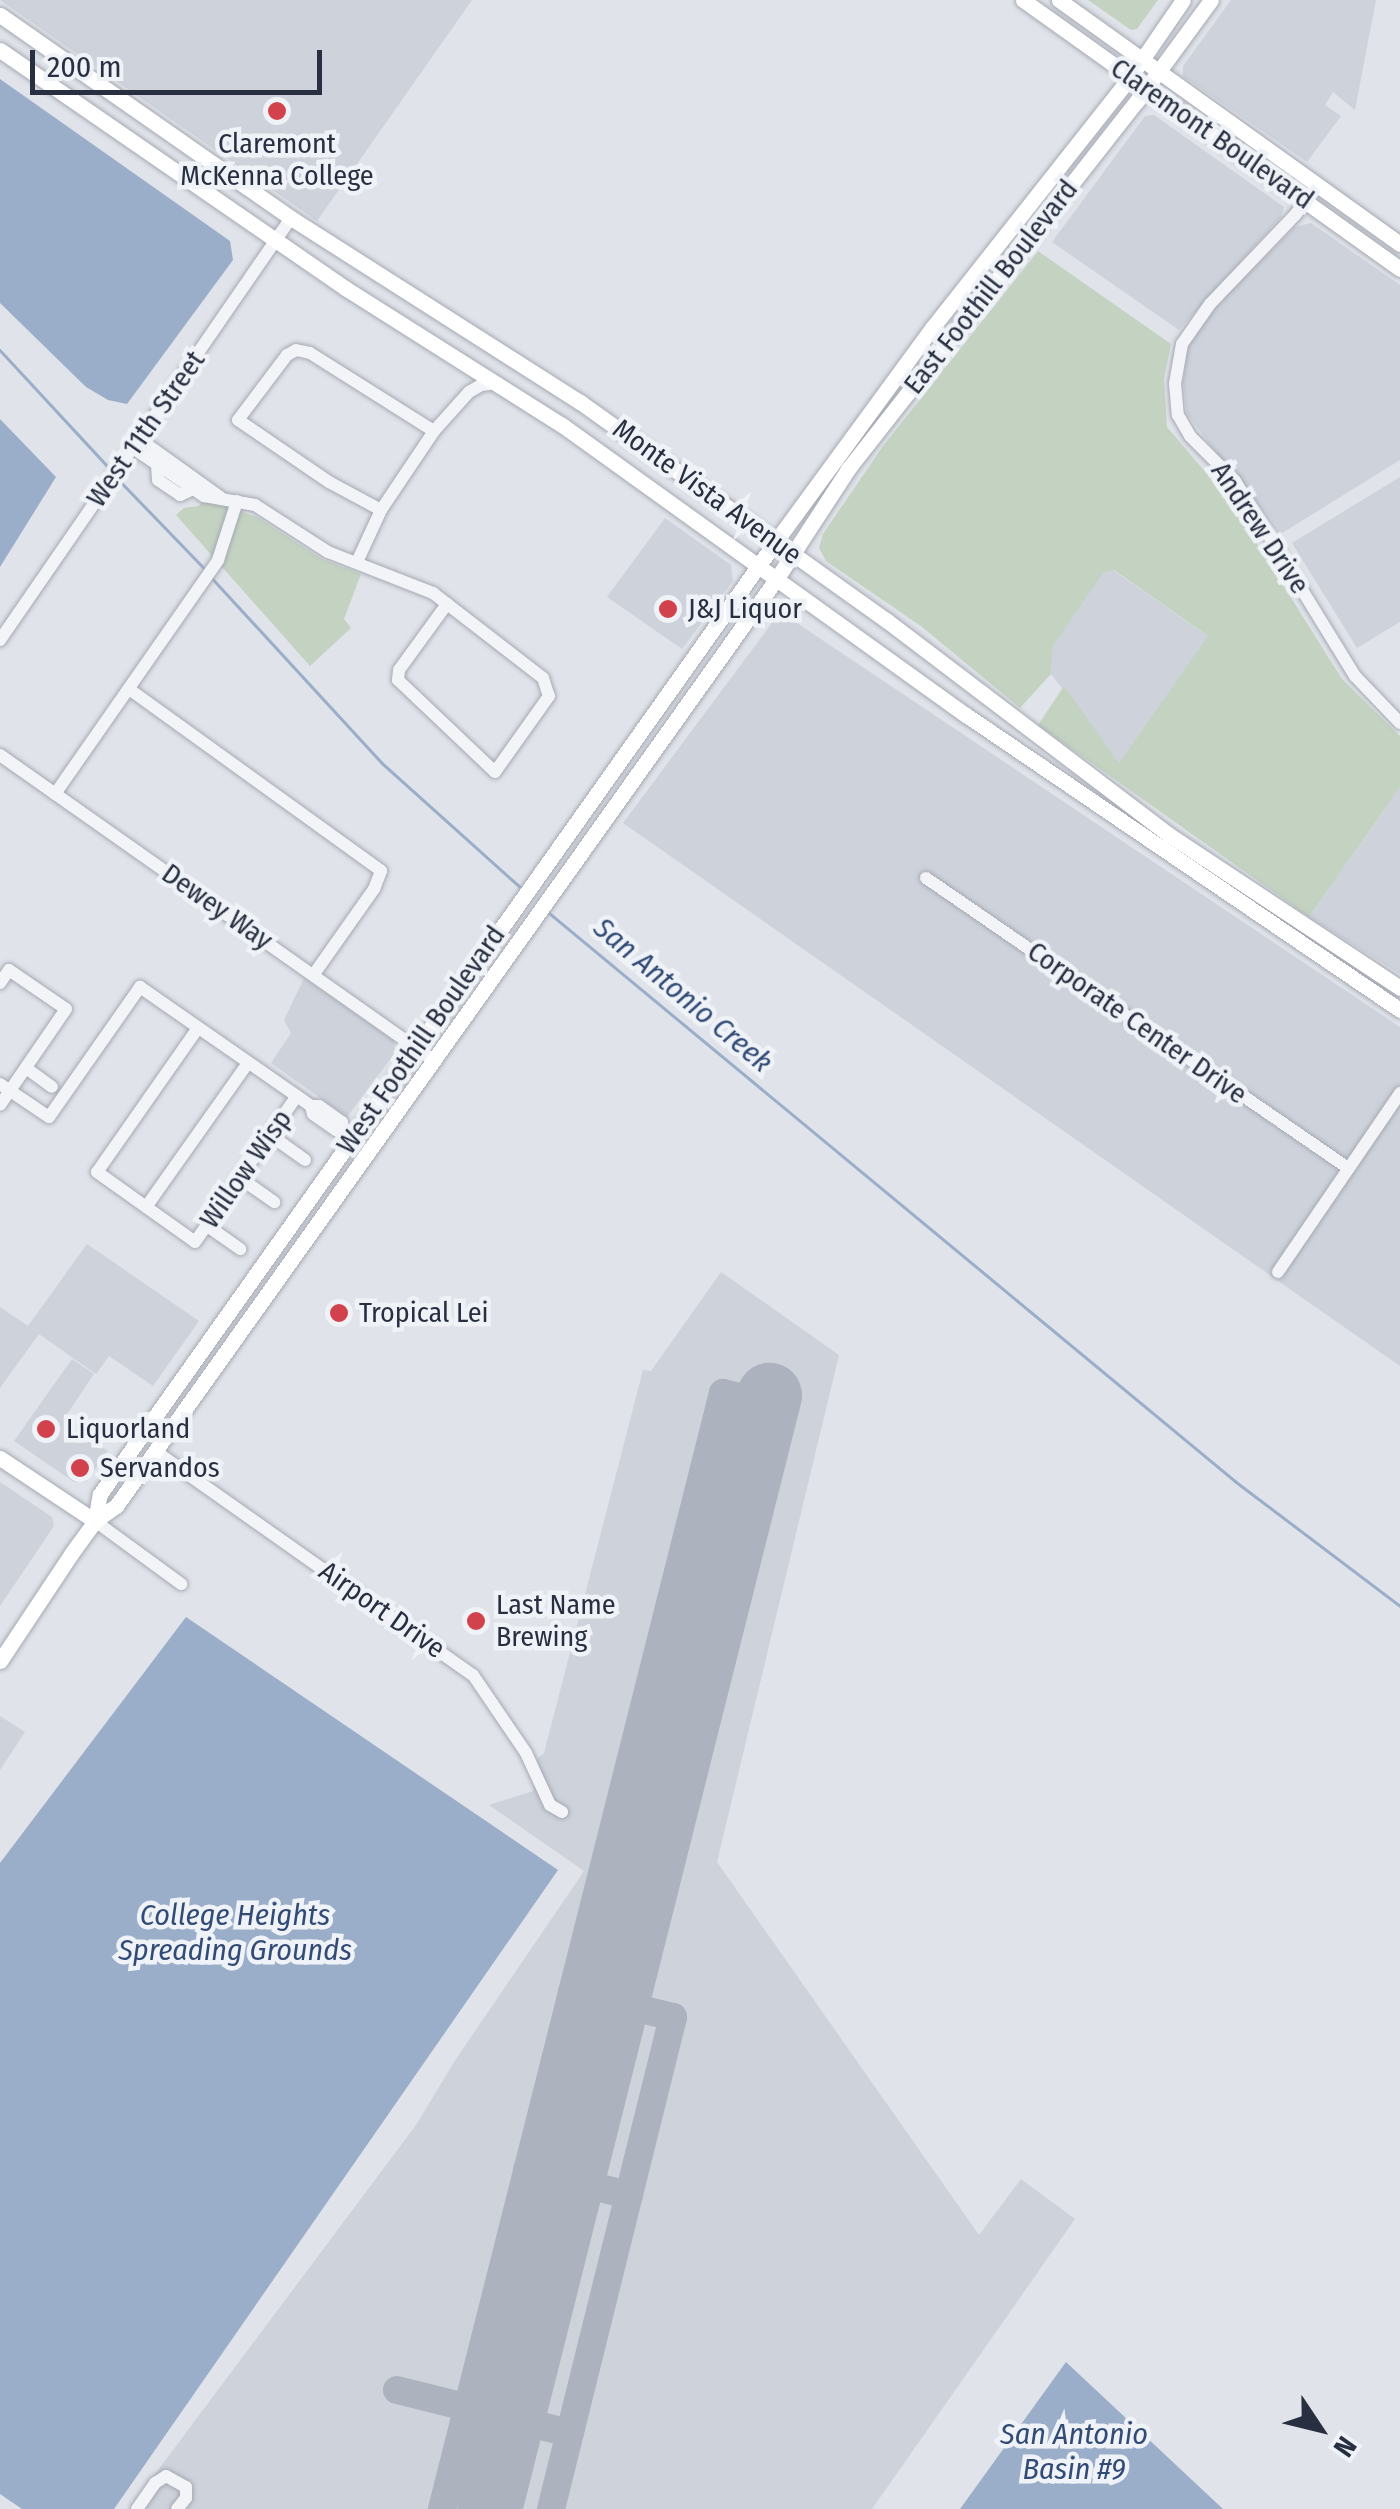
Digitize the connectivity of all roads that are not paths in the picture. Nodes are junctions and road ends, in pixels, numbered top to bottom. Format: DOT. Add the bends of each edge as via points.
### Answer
graph roads {
  1 [pos="1023,0"];
  2 [pos="1058,0"];
  3 [pos="1183,0"];
  4 [pos="1211,0"];
  5 [pos="0,16"];
  6 [pos="0,50"];
  7 [pos="1142,60"];
  8 [pos="1158,73"];
  9 [pos="1130,77"];
  10 [pos="1147,88"];
  11 [pos="1312,193"];
  12 [pos="291,218"];
  13 [pos="276,239"];
  14 [pos="1400,244"];
  15 [pos="1400,269"];
  16 [pos="498,384"];
  17 [pos="434,431"];
  18 [pos="136,444"];
  19 [pos="197,486"];
  20 [pos="237,501"];
  21 [pos="381,510"];
  22 [pos="776,541"];
  23 [pos="791,552"];
  24 [pos="356,562"];
  25 [pos="761,565"];
  26 [pos="777,578"];
  27 [pos="447,604"];
  28 [pos="0,640"];
  29 [pos="130,688"];
  30 [pos="1400,722"];
  31 [pos="648,723"];
  32 [pos="0,755"];
  33 [pos="627,788"];
  34 [pos="55,794"];
  35 [pos="926,878"];
  36 [pos="314,974"];
  37 [pos="0,984"];
  38 [pos="1400,988"];
  39 [pos="1400,1010"];
  40 [pos="198,1028"];
  41 [pos="416,1047"];
  42 [pos="433,1060"];
  43 [pos="248,1062"];
  44 [pos="26,1068"];
  45 [pos="52,1087"];
  46 [pos="5,1088"];
  47 [pos="1400,1093"];
  48 [pos="297,1096"];
  49 [pos="0,1105"];
  50 [pos="348,1134"];
  51 [pos="270,1135"];
  52 [pos="305,1160"];
  53 [pos="1348,1168"];
  54 [pos="240,1178"];
  55 [pos="274,1202"];
  56 [pos="146,1208"];
  57 [pos="206,1225"];
  58 [pos="240,1249"];
  59 [pos="266,1260"];
  60 [pos="1278,1272"];
  61 [pos="238,1335"];
  62 [pos="205,1345"];
  63 [pos="181,1415"];
  64 [pos="155,1450"];
  65 [pos="0,1458"];
  66 [pos="95,1522"];
  67 [pos="181,1584"];
  68 [pos="0,1661"];
  69 [pos="562,1812"];
  70 [pos="137,2509"];
  71 [pos="177,2509"];
  1 -- 9 [label="main road, Claremont Boulevard"];
  2 -- 7 [label="main road, Claremont Boulevard"];
  3 -- 7 [label="main road, East Foothill Boulevard"];
  4 -- 8 [label="main road, East Foothill Boulevard"];
  5 -- 12 [label="main road, Monte Vista Avenue"];
  6 -- 13 [label="main road, Monte Vista Avenue"];
  7 -- 8 [label="main road, Claremont Boulevard"];
  7 -- 9 [label="main road, East Foothill Boulevard"];
  8 -- 10 [label="main road, East Foothill Boulevard"];
  8 -- 11 [label="main road, Claremont Boulevard"];
  9 -- 10 [label="main road, Claremont Boulevard"];
  9 -- 22 [label="main road, East Foothill Boulevard" via="932,328"];
  10 -- 11 [label="main road, Claremont Boulevard"];
  10 -- 23 [label="main road, East Foothill Boulevard" via="858,456"];
  11 -- 14 [label="main road, Claremont Boulevard"];
  11 -- 15 [label="main road, Claremont Boulevard"];
  11 -- 30 [label="street, Andrew Drive" via="1182,344 1178,415 1234,480 1354,676"];
  12 -- 13 [label="street, West 11th Street"];
  12 -- 22 [label="main road, Monte Vista Avenue" via="516,359"];
  13 -- 16 [label="main road, Monte Vista Avenue"];
  13 -- 18 [label="street, West 11th Street"];
  16 -- 17 [label="street" via="476,388"];
  16 -- 25 [label="main road, Monte Vista Avenue"];
  17 -- 21 [label="street"];
  17 -- 21 [label="street" via="296,350 238,420"];
  18 -- 19 [label="street"];
  18 -- 19 [label="street" via="157,465"];
  18 -- 28 [label="street, West 11th Street"];
  19 -- 20 [label="street"];
  20 -- 24 [label="street"];
  20 -- 29 [label="street" via="218,560"];
  21 -- 24 [label="street"];
  22 -- 23 [label="main road, Monte Vista Avenue"];
  22 -- 25 [label="main road, East Foothill Boulevard"];
  23 -- 26 [label="main road, East Foothill Boulevard"];
  23 -- 38 [label="main road, Monte Vista Avenue" via="1169,836"];
  24 -- 27 [label="street"];
  25 -- 26 [label="main road, Monte Vista Avenue"];
  25 -- 31 [label="main road, West Foothill Boulevard"];
  26 -- 33 [label="main road, West Foothill Boulevard"];
  26 -- 39 [label="main road, Monte Vista Avenue"];
  27 -- 27 [label="street" via="398,680 495,772 548,696 548,686"];
  29 -- 34 [label="street"];
  29 -- 36 [label="street" via="380,871"];
  31 -- 33 [label="main road" via="648,739 624,778"];
  31 -- 41 [label="main road, West Foothill Boulevard"];
  32 -- 34 [label="street, Dewey Way"];
  33 -- 42 [label="main road, West Foothill Boulevard"];
  34 -- 36 [label="street, Dewey Way"];
  35 -- 53 [label="street, Corporate Center Drive"];
  36 -- 41 [label="street, Dewey Way"];
  37 -- 44 [label="street" via="10,970 66,1010"];
  40 -- 43 [label="street"];
  40 -- 46 [label="street" via="140,987 49,1117"];
  40 -- 56 [label="street" via="98,1172"];
  41 -- 42 [label="street, Dewey Way"];
  41 -- 50 [label="main road, West Foothill Boulevard"];
  42 -- 61 [label="main road, West Foothill Boulevard"];
  43 -- 48 [label="street"];
  43 -- 56 [label="street"];
  44 -- 45 [label="street"];
  44 -- 46 [label="street"];
  46 -- 49 [label="street"];
  47 -- 53 [label="street"];
  48 -- 50 [label="street" via="342,1122"];
  48 -- 51 [label="street, Willow Wisp"];
  50 -- 59 [label="main road, West Foothill Boulevard"];
  51 -- 52 [label="street"];
  51 -- 54 [label="street, Willow Wisp"];
  53 -- 60 [label="street"];
  54 -- 55 [label="street"];
  54 -- 57 [label="street, Willow Wisp"];
  56 -- 57 [label="street, Willow Wisp" via="195,1242"];
  57 -- 58 [label="street"];
  59 -- 61 [label="main road" via="265,1278 235,1321"];
  59 -- 62 [label="main road, West Foothill Boulevard"];
  61 -- 63 [label="main road, West Foothill Boulevard"];
  62 -- 63 [label="main road" via="207,1359 179,1401"];
  62 -- 66 [label="main road, West Foothill Boulevard" via="100,1494"];
  63 -- 64 [label="main road, West Foothill Boulevard"];
  64 -- 66 [label="main road, West Foothill Boulevard" via="116,1506"];
  64 -- 69 [label="street, Airport Drive" via="473,1675 526,1753 550,1806"];
  65 -- 66 [label="main road"];
  66 -- 67 [label="street"];
  66 -- 68 [label="main road, West Foothill Boulevard"];
  70 -- 71 [label="street" via="166,2476 186,2487"];
}
